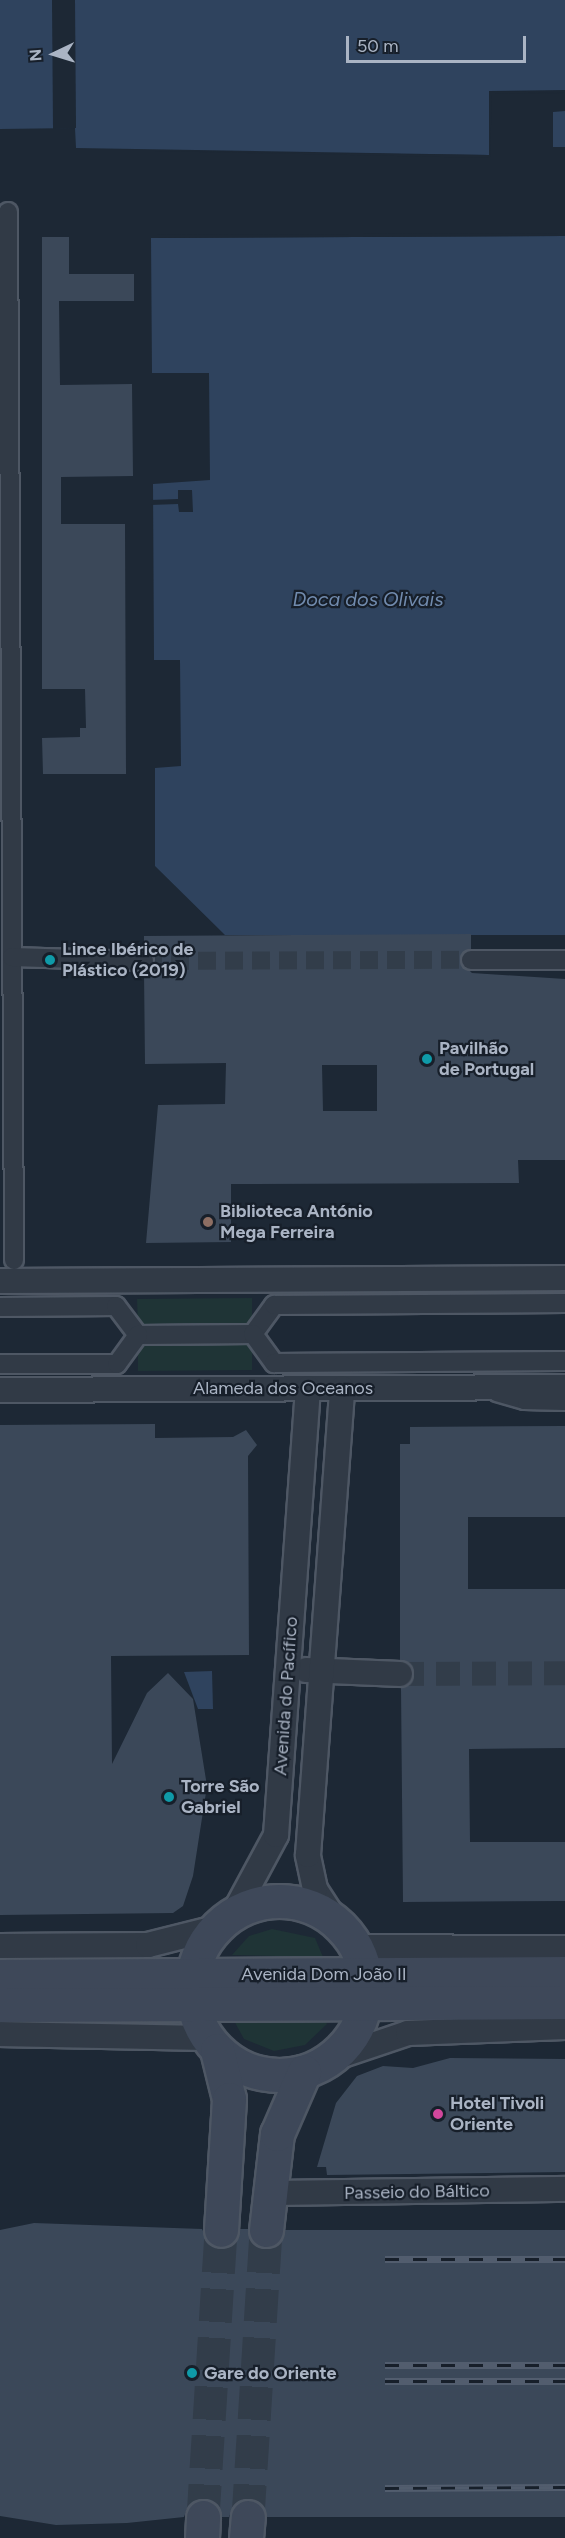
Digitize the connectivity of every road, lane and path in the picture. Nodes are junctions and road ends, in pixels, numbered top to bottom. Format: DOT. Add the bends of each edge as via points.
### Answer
graph roads {
  1 [pos="8,212"];
  2 [pos="4,339"];
  3 [pos="12,957"];
  4 [pos="471,960"];
  5 [pos="565,960"];
  6 [pos="144,961"];
  7 [pos="14,1260"];
  8 [pos="565,1278"];
  9 [pos="0,1281"];
  10 [pos="565,1303"];
  11 [pos="0,1307"];
  12 [pos="253,1334"];
  13 [pos="138,1335"];
  14 [pos="565,1361"];
  15 [pos="0,1364"];
  16 [pos="465,1387"];
  17 [pos="565,1387"];
  18 [pos="308,1388"];
  19 [pos="342,1388"];
  20 [pos="0,1390"];
  21 [pos="565,1404"];
  22 [pos="302,1466"];
  23 [pos="336,1468"];
  24 [pos="289,1669"];
  25 [pos="321,1672"];
  26 [pos="400,1674"];
  27 [pos="335,1920"];
  28 [pos="226,1921"];
  29 [pos="49,1945"];
  30 [pos="0,1946"];
  31 [pos="565,1948"];
  32 [pos="565,1973"];
  33 [pos="362,1974"];
  34 [pos="0,1976"];
  35 [pos="82,1976"];
  36 [pos="194,1989"];
  37 [pos="466,2002"];
  38 [pos="565,2002"];
  39 [pos="0,2005"];
  40 [pos="501,2027"];
  41 [pos="565,2027"];
  42 [pos="0,2034"];
  43 [pos="211,2044"];
  44 [pos="316,2066"];
  45 [pos="565,2189"];
  46 [pos="268,2193"];
  47 [pos="221,2230"];
  48 [pos="266,2230"];
  1 -- 2 [label="street"];
  2 -- 3 [label="street"];
  3 -- 6 [label="street"];
  3 -- 7 [label="street"];
  4 -- 5 [label="street"];
  8 -- 9 [label="street"];
  10 -- 12 [label="street" via="274,1305"];
  11 -- 13 [label="street" via="116,1306"];
  12 -- 13 [label="street"];
  12 -- 14 [label="street, Alameda dos Oceanos" via="274,1363"];
  13 -- 15 [label="street" via="117,1364"];
  16 -- 17 [label="street, Alameda dos Oceanos"];
  16 -- 19 [label="street, Alameda dos Oceanos"];
  16 -- 21 [label="lane" via="524,1403"];
  18 -- 19 [label="street, Alameda dos Oceanos"];
  18 -- 20 [label="street, Alameda dos Oceanos"];
  18 -- 22 [label="street, Avenida do Pacífico"];
  19 -- 23 [label="street, Avenida do Pacífico"];
  22 -- 23 [label="street"];
  22 -- 24 [label="street, Avenida do Pacífico"];
  23 -- 25 [label="street, Avenida do Pacífico"];
  24 -- 25 [label="street"];
  24 -- 28 [label="street, Avenida do Pacífico" via="276,1835"];
  25 -- 26 [label="street"];
  25 -- 27 [label="street, Avenida do Pacífico" via="308,1855 315,1889"];
  27 -- 28 [label="main road" via="285,1901"];
  27 -- 33 [label="main road"];
  28 -- 29 [label="street" via="147,1945"];
  28 -- 36 [label="main road"];
  29 -- 30 [label="street"];
  29 -- 35 [label="street"];
  31 -- 33 [label="street, Avenida Dom João II"];
  32 -- 33 [label="main road, Avenida Dom João II"];
  33 -- 36 [label="main road, Avenida Dom João II"];
  33 -- 37 [label="main road, Avenida Dom João II"];
  33 -- 44 [label="main road" via="347,2042"];
  34 -- 35 [label="main road, Avenida Dom João II"];
  35 -- 36 [label="main road, Avenida Dom João II"];
  36 -- 39 [label="main road, Avenida Dom João II"];
  36 -- 43 [label="main road"];
  37 -- 38 [label="main road, Avenida Dom João II"];
  37 -- 40 [label="street"];
  40 -- 41 [label="street"];
  40 -- 44 [label="street" via="408,2033"];
  42 -- 43 [label="street"];
  43 -- 44 [label="main road" via="253,2071"];
  43 -- 47 [label="main road" via="229,2099"];
  44 -- 46 [label="main road" via="277,2134"];
  45 -- 46 [label="street, Passeio do Báltico"];
  46 -- 48 [label="main road"];
}
